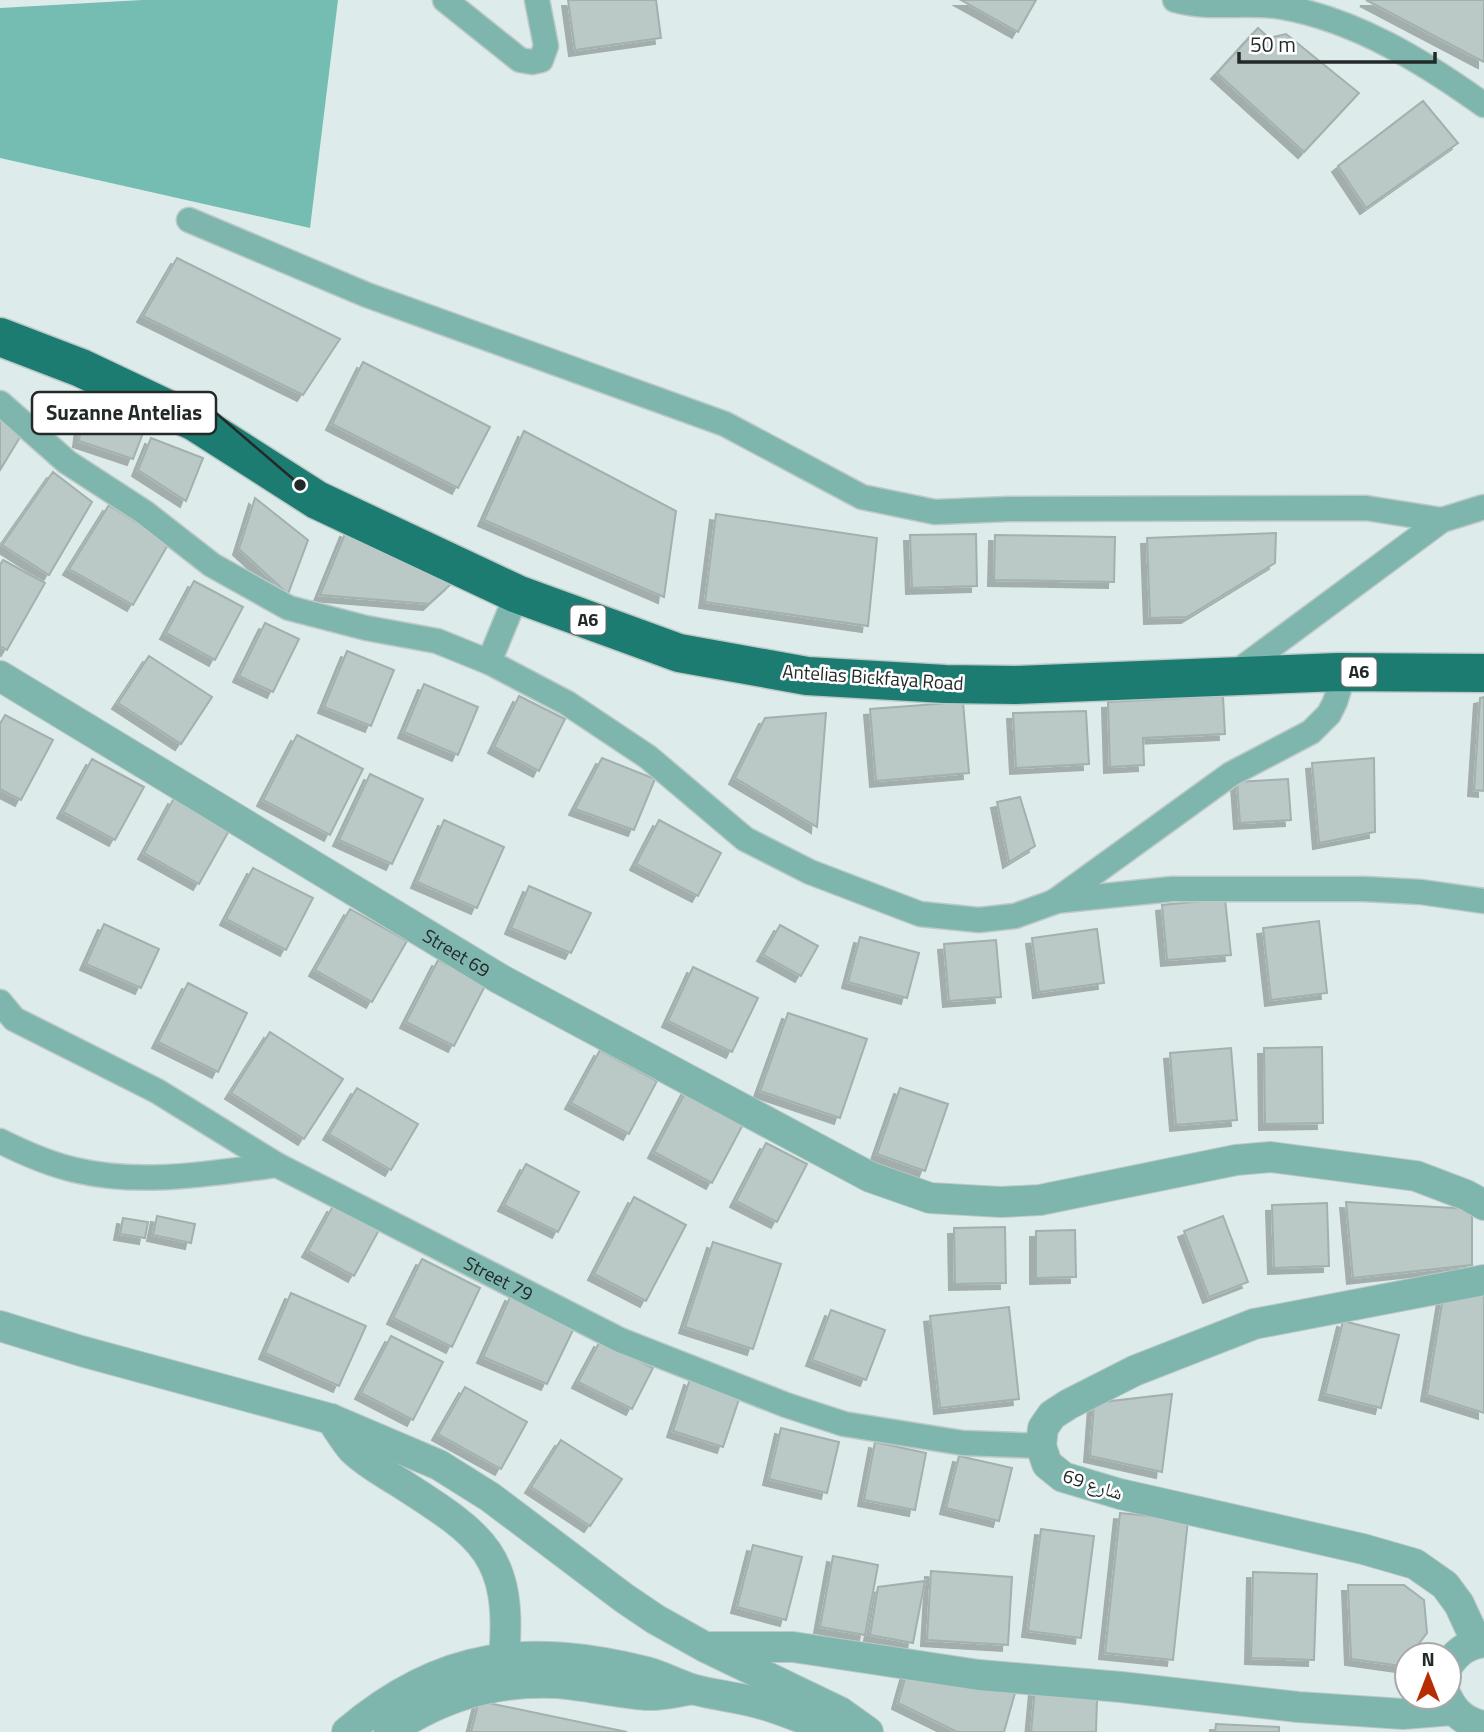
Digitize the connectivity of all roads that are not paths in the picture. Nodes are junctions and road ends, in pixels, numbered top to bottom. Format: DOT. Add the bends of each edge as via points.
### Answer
graph roads {
  1 [pos="445,0"];
  2 [pos="537,0"];
  3 [pos="1175,0"];
  4 [pos="1484,105"];
  5 [pos="189,220"];
  6 [pos="0,337"];
  7 [pos="0,403"];
  8 [pos="1484,507"];
  9 [pos="1442,520"];
  10 [pos="517,594"];
  11 [pos="489,662"];
  12 [pos="1338,672"];
  13 [pos="1484,673"];
  14 [pos="1233,675"];
  15 [pos="0,676"];
  16 [pos="1484,901"];
  17 [pos="1054,902"];
  18 [pos="0,1002"];
  19 [pos="0,1141"];
  20 [pos="277,1165"];
  21 [pos="1484,1205"];
  22 [pos="1484,1280"];
  23 [pos="0,1326"];
  24 [pos="331,1419"];
  25 [pos="1041,1446"];
  26 [pos="1479,1642"];
  27 [pos="705,1647"];
  28 [pos="1463,1651"];
  29 [pos="504,1658"];
  30 [pos="692,1689"];
  31 [pos="1416,1711"];
  32 [pos="1458,1711"];
  33 [pos="1484,1726"];
  34 [pos="348,1732"];
  35 [pos="389,1732"];
  36 [pos="846,1732"];
  37 [pos="868,1732"];
  1 -- 2 [label="street" via="520,60 532,62 541,60 546,46"];
  3 -- 4 [label="street" via="1281,7 1326,19 1384,42"];
  5 -- 9 [label="street" via="367,295 725,424 862,497 935,512 1367,508"];
  6 -- 10 [label="highway, Antelias Bickfaya Road / A6" via="81,368 195,422 317,500"];
  7 -- 11 [label="street" via="67,462 144,512 212,565 289,608 437,641"];
  8 -- 9 [label="street"];
  9 -- 14 [label="street"];
  10 -- 11 [label="street"];
  10 -- 14 [label="highway, Antelias Bickfaya Road / A6" via="680,653 807,676 1015,685"];
  11 -- 17 [label="street" via="567,703 648,757 745,839 810,872 920,914 978,920 1015,916"];
  12 -- 13 [label="highway, Antelias Bickfaya Road / A6"];
  12 -- 14 [label="highway, Antelias Bickfaya Road / A6"];
  12 -- 17 [label="street" via="1335,702 1311,732 1231,774"];
  15 -- 21 [label="street, Street 69" via="500,979 882,1181 930,1198 1040,1200 1271,1157 1416,1176"];
  16 -- 17 [label="street" via="1364,889 1172,889"];
  18 -- 20 [label="street, Street 79" via="14,1019 157,1091"];
  19 -- 20 [label="street" via="75,1170 135,1178"];
  20 -- 25 [label="street, Street 79" via="620,1340 786,1405 891,1433 963,1443"];
  22 -- 25 [label="street" via="1254,1324 1134,1371 1069,1404 1042,1428"];
  23 -- 24 [label="street"];
  24 -- 27 [label="street" via="439,1465 490,1497 624,1598"];
  24 -- 29 [label="street" via="354,1451 468,1529 485,1547 504,1589"];
  25 -- 26 [label="street, شارع 69" via="1047,1464 1063,1478 1415,1564 1445,1586"];
  26 -- 28 [label="street"];
  27 -- 31 [label="street" via="793,1647 979,1675 1298,1707"];
  27 -- 37 [label="street" via="840,1712"];
  29 -- 30 [label="street" via="556,1656 648,1673"];
  29 -- 34 [label="street" via="457,1667 419,1681"];
  30 -- 35 [label="street" via="649,1695 556,1683 522,1684 457,1696"];
  30 -- 36 [label="street" via="762,1704"];
  32 -- 33 [label="street" via="1470,1723"];
}
